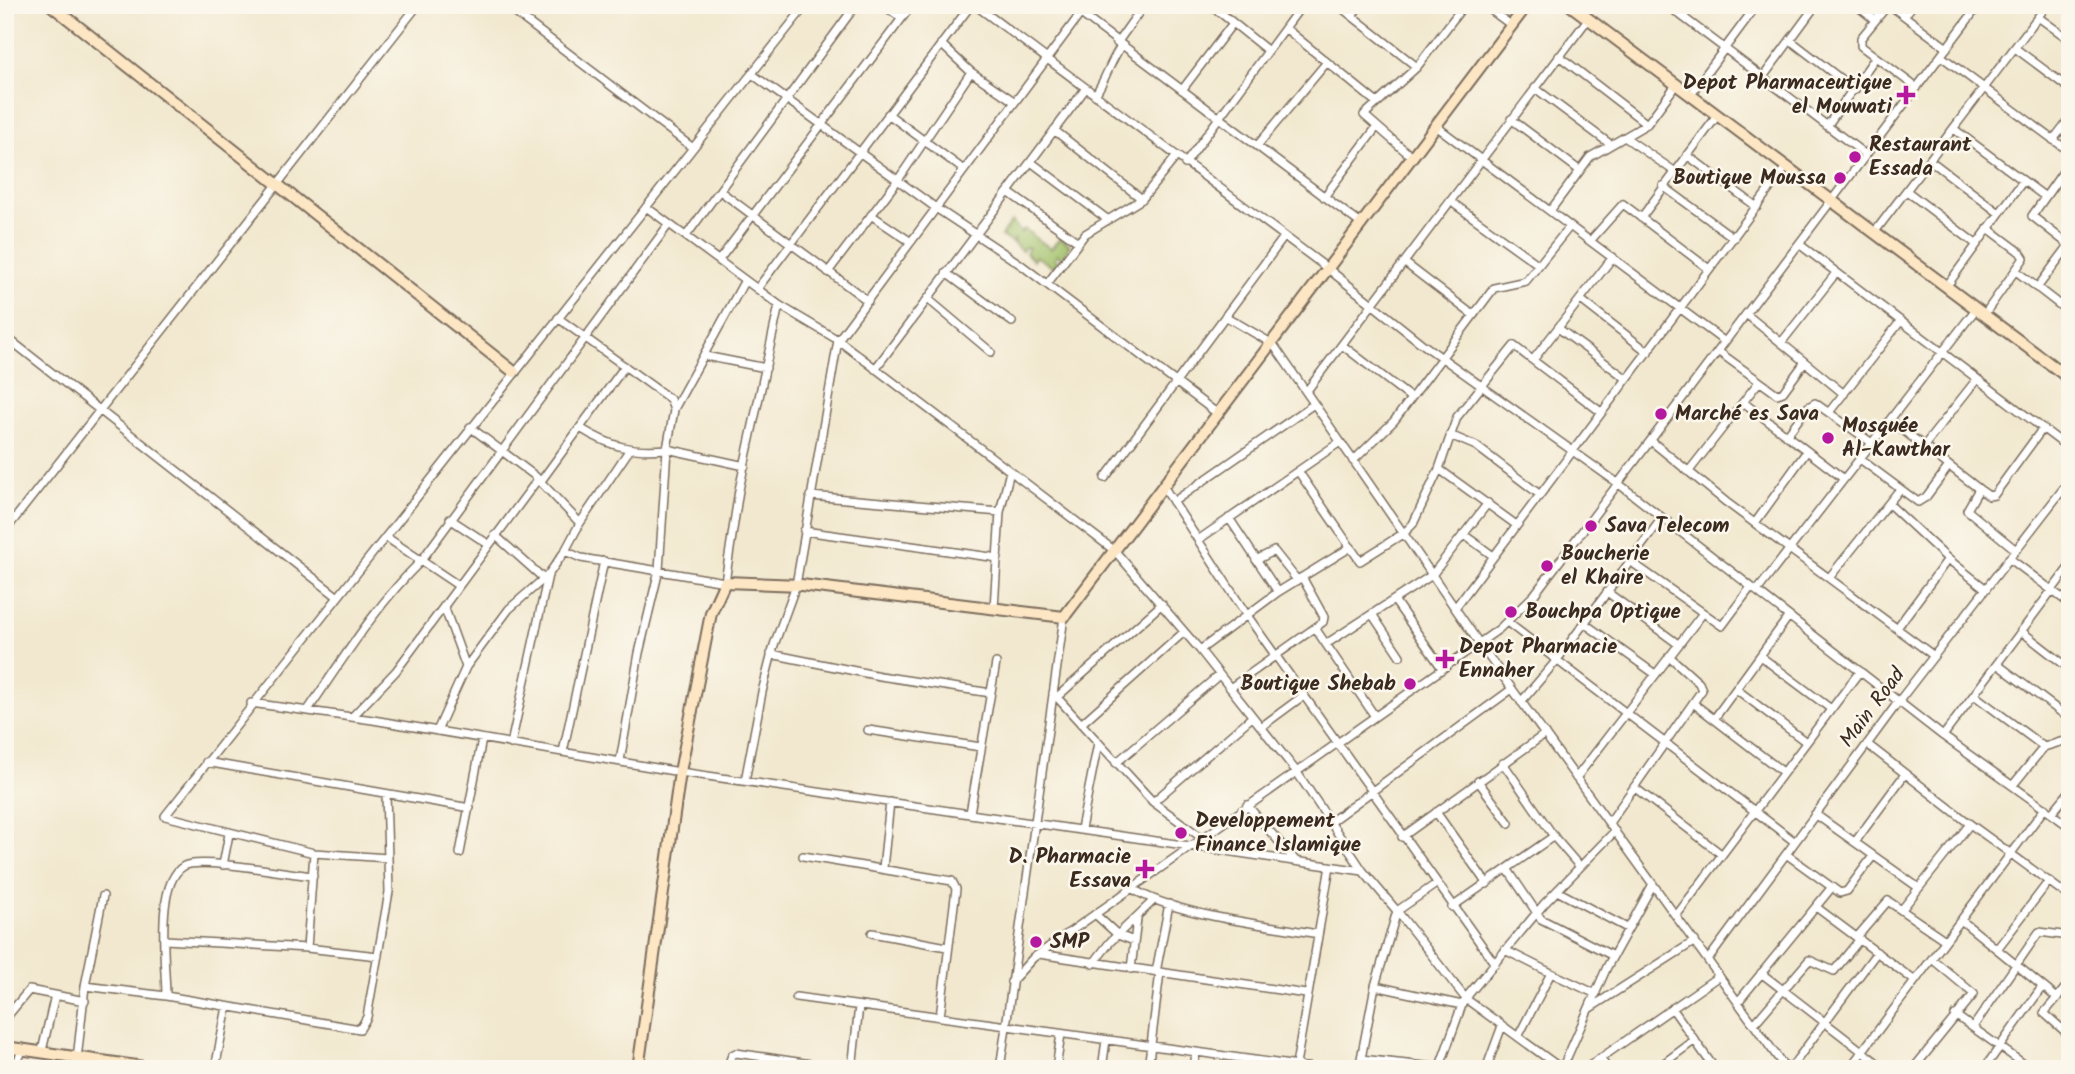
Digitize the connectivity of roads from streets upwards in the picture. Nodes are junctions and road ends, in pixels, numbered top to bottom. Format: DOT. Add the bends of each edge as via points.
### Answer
graph roads {
  1 [pos="51,5"];
  2 [pos="418,5"];
  3 [pos="505,5"];
  4 [pos="806,5"];
  5 [pos="856,5"];
  6 [pos="883,5"];
  7 [pos="912,5"];
  8 [pos="973,5"];
  9 [pos="1069,5"];
  10 [pos="1087,5"];
  11 [pos="1144,5"];
  12 [pos="1211,5"];
  13 [pos="1338,5"];
  14 [pos="1360,5"];
  15 [pos="1464,5"];
  16 [pos="1484,5"];
  17 [pos="1527,5"];
  18 [pos="1570,5"];
  19 [pos="1667,5"];
  20 [pos="1692,5"];
  21 [pos="1757,5"];
  22 [pos="1816,5"];
  23 [pos="1856,5"];
  24 [pos="1913,5"];
  25 [pos="1979,5"];
  26 [pos="2047,5"];
  27 [pos="1298,7"];
  28 [pos="1081,14"];
  29 [pos="1905,15"];
  30 [pos="1352,16"];
  31 [pos="1683,17"];
  32 [pos="2038,17"];
  33 [pos="902,19"];
  34 [pos="1588,19"];
  35 [pos="1875,20"];
  36 [pos="1233,23"];
  37 [pos="1511,25"];
  38 [pos="1285,28"];
  39 [pos="1790,40"];
  40 [pos="2070,40"];
  41 [pos="941,44"];
  42 [pos="1119,44"];
  43 [pos="1725,48"];
  44 [pos="1947,48"];
  45 [pos="2015,48"];
  46 [pos="1269,51"];
  47 [pos="1941,56"];
  48 [pos="1559,57"];
  49 [pos="1875,58"];
  50 [pos="1047,59"];
  51 [pos="1328,62"];
  52 [pos="1417,67"];
  53 [pos="971,72"];
  54 [pos="752,74"];
  55 [pos="1763,77"];
  56 [pos="1676,85"];
  57 [pos="1086,88"];
  58 [pos="1535,88"];
  59 [pos="1917,88"];
  60 [pos="1984,88"];
  61 [pos="2070,89"];
  62 [pos="1182,90"];
  63 [pos="1854,90"];
  64 [pos="1095,95"];
  65 [pos="1690,95"];
  66 [pos="788,100"];
  67 [pos="1015,102"];
  68 [pos="1376,102"];
  69 [pos="888,114"];
  70 [pos="1717,116"];
  71 [pos="1219,118"];
  72 [pos="2070,118"];
  73 [pos="1511,119"];
  74 [pos="1647,124"];
  75 [pos="822,125"];
  76 [pos="1436,126"];
  77 [pos="1827,126"];
  78 [pos="1376,128"];
  79 [pos="1954,129"];
  80 [pos="1054,130"];
  81 [pos="1626,138"];
  82 [pos="2053,140"];
  83 [pos="923,141"];
  84 [pos="1610,144"];
  85 [pos="1257,146"];
  86 [pos="693,148"];
  87 [pos="859,151"];
  88 [pos="2070,152"];
  89 [pos="1687,155"];
  90 [pos="1866,155"];
  91 [pos="1176,157"];
  92 [pos="1412,157"];
  93 [pos="1481,160"];
  94 [pos="1931,161"];
  95 [pos="1031,162"];
  96 [pos="2070,162"];
  97 [pos="1185,164"];
  98 [pos="1786,167"];
  99 [pos="964,170"];
  100 [pos="1579,170"];
  101 [pos="1674,172"];
  102 [pos="898,180"];
  103 [pos="2023,181"];
  104 [pos="279,183"];
  105 [pos="1663,186"];
  106 [pos="720,191"];
  107 [pos="1008,192"];
  108 [pos="1908,192"];
  109 [pos="2044,196"];
  110 [pos="1324,197"];
  111 [pos="1142,199"];
  112 [pos="1450,201"];
  113 [pos="1832,201"];
  114 [pos="646,207"];
  115 [pos="1757,207"];
  116 [pos="936,208"];
  117 [pos="1550,211"];
  118 [pos="1999,213"];
  119 [pos="755,215"];
  120 [pos="870,215"];
  121 [pos="1640,218"];
  122 [pos="1107,219"];
  123 [pos="669,224"];
  124 [pos="1361,224"];
  125 [pos="1570,226"];
  126 [pos="1988,228"];
  127 [pos="1874,233"];
  128 [pos="978,234"];
  129 [pos="686,236"];
  130 [pos="1284,237"];
  131 [pos="1734,237"];
  132 [pos="1591,240"];
  133 [pos="911,242"];
  134 [pos="1078,242"];
  135 [pos="792,244"];
  136 [pos="1799,244"];
  137 [pos="1976,244"];
  138 [pos="2069,245"];
  139 [pos="1613,257"];
  140 [pos="719,260"];
  141 [pos="1405,263"];
  142 [pos="1538,265"];
  143 [pos="1327,268"];
  144 [pos="1709,269"];
  145 [pos="2016,271"];
  146 [pos="828,272"];
  147 [pos="946,273"];
  148 [pos="1836,273"];
  149 [pos="745,279"];
  150 [pos="1047,284"];
  151 [pos="1946,287"];
  152 [pos="2037,288"];
  153 [pos="757,289"];
  154 [pos="928,299"];
  155 [pos="1581,300"];
  156 [pos="867,301"];
  157 [pos="779,305"];
  158 [pos="1373,305"];
  159 [pos="1682,307"];
  160 [pos="1980,312"];
  161 [pos="2070,313"];
  162 [pos="1746,314"];
  163 [pos="1473,315"];
  164 [pos="1224,316"];
  165 [pos="558,318"];
  166 [pos="1900,321"];
  167 [pos="1012,322"];
  168 [pos="1558,328"];
  169 [pos="5,336"];
  170 [pos="586,338"];
  171 [pos="838,340"];
  172 [pos="1726,342"];
  173 [pos="1782,343"];
  174 [pos="1273,344"];
  175 [pos="1342,345"];
  176 [pos="991,352"];
  177 [pos="1648,352"];
  178 [pos="1718,352"];
  179 [pos="1942,353"];
  180 [pos="705,356"];
  181 [pos="1442,358"];
  182 [pos="1533,360"];
  183 [pos="1805,362"];
  184 [pos="625,366"];
  185 [pos="766,368"];
  186 [pos="875,369"];
  187 [pos="514,372"];
  188 [pos="1627,379"];
  189 [pos="1977,379"];
  190 [pos="2070,379"];
  191 [pos="1176,383"];
  192 [pos="1758,383"];
  193 [pos="1481,386"];
  194 [pos="1306,392"];
  195 [pos="1844,394"];
  196 [pos="1411,398"];
  197 [pos="1743,402"];
  198 [pos="1314,404"];
  199 [pos="100,410"];
  200 [pos="674,410"];
  201 [pos="1830,411"];
  202 [pos="1601,412"];
  203 [pos="1218,414"];
  204 [pos="1890,420"];
  205 [pos="470,427"];
  206 [pos="580,428"];
  207 [pos="2043,428"];
  208 [pos="1450,435"];
  209 [pos="1787,436"];
  210 [pos="1651,441"];
  211 [pos="1340,442"];
  212 [pos="1872,443"];
  213 [pos="1924,446"];
  214 [pos="630,449"];
  215 [pos="667,449"];
  216 [pos="2070,449"];
  217 [pos="503,450"];
  218 [pos="1807,451"];
  219 [pos="1573,452"];
  220 [pos="1860,459"];
  221 [pos="1353,461"];
  222 [pos="745,466"];
  223 [pos="1949,466"];
  224 [pos="1439,469"];
  225 [pos="1010,471"];
  226 [pos="1298,471"];
  227 [pos="1689,471"];
  228 [pos="1105,478"];
  229 [pos="1844,479"];
  230 [pos="540,480"];
  231 [pos="2070,480"];
  232 [pos="1619,484"];
  233 [pos="1163,486"];
  234 [pos="1900,489"];
  235 [pos="1979,489"];
  236 [pos="1538,494"];
  237 [pos="810,496"];
  238 [pos="1173,502"];
  239 [pos="1488,503"];
  240 [pos="1889,504"];
  241 [pos="1000,512"];
  242 [pos="1229,518"];
  243 [pos="1662,518"];
  244 [pos="450,519"];
  245 [pos="580,523"];
  246 [pos="1755,523"];
  247 [pos="1515,524"];
  248 [pos="5,531"];
  249 [pos="804,531"];
  250 [pos="1404,533"];
  251 [pos="1463,534"];
  252 [pos="495,535"];
  253 [pos="386,537"];
  254 [pos="1198,540"];
  255 [pos="488,544"];
  256 [pos="1351,547"];
  257 [pos="1790,548"];
  258 [pos="2016,550"];
  259 [pos="565,551"];
  260 [pos="1115,551"];
  261 [pos="1492,555"];
  262 [pos="998,558"];
  263 [pos="2009,558"];
  264 [pos="1948,559"];
  265 [pos="1256,560"];
  266 [pos="421,561"];
  267 [pos="604,561"];
  268 [pos="1630,561"];
  269 [pos="2070,566"];
  270 [pos="659,570"];
  271 [pos="1432,575"];
  272 [pos="546,577"];
  273 [pos="1299,578"];
  274 [pos="1829,578"];
  275 [pos="724,582"];
  276 [pos="796,585"];
  277 [pos="459,586"];
  278 [pos="1754,589"];
  279 [pos="1986,589"];
  280 [pos="2052,590"];
  281 [pos="1278,592"];
  282 [pos="1607,592"];
  283 [pos="338,597"];
  284 [pos="1394,600"];
  285 [pos="1161,604"];
  286 [pos="2070,604"];
  287 [pos="994,608"];
  288 [pos="1455,608"];
  289 [pos="445,609"];
  290 [pos="1703,613"];
  291 [pos="1246,614"];
  292 [pos="1372,614"];
  293 [pos="1789,616"];
  294 [pos="1064,617"];
  295 [pos="1507,622"];
  296 [pos="1584,623"];
  297 [pos="1315,628"];
  298 [pos="1897,628"];
  299 [pos="2021,631"];
  300 [pos="1184,632"];
  301 [pos="1479,643"];
  302 [pos="1326,644"];
  303 [pos="1678,644"];
  304 [pos="1200,650"];
  305 [pos="772,654"];
  306 [pos="1275,656"];
  307 [pos="1400,656"];
  308 [pos="1669,656"];
  309 [pos="1760,656"];
  310 [pos="1934,656"];
  311 [pos="1557,660"];
  312 [pos="996,663"];
  313 [pos="1997,664"];
  314 [pos="466,667"];
  315 [pos="1442,668"];
  316 [pos="2070,669"];
  317 [pos="1860,671"];
  318 [pos="1655,674"];
  319 [pos="1219,675"];
  320 [pos="1230,688"];
  321 [pos="1512,689"];
  322 [pos="1736,689"];
  323 [pos="991,693"];
  324 [pos="1055,695"];
  325 [pos="1975,695"];
  326 [pos="1303,696"];
  327 [pos="1899,701"];
  328 [pos="1521,702"];
  329 [pos="251,703"];
  330 [pos="1693,703"];
  331 [pos="1830,709"];
  332 [pos="308,710"];
  333 [pos="1625,712"];
  334 [pos="1374,715"];
  335 [pos="352,717"];
  336 [pos="1252,717"];
  337 [pos="1714,719"];
  338 [pos="2070,719"];
  339 [pos="1081,724"];
  340 [pos="1261,727"];
  341 [pos="868,730"];
  342 [pos="437,731"];
  343 [pos="1545,734"];
  344 [pos="1943,736"];
  345 [pos="482,738"];
  346 [pos="2070,739"];
  347 [pos="1806,741"];
  348 [pos="1664,742"];
  349 [pos="1098,743"];
  350 [pos="1335,743"];
  351 [pos="512,744"];
  352 [pos="1867,744"];
  353 [pos="981,747"];
  354 [pos="2044,747"];
  355 [pos="563,752"];
  356 [pos="620,761"];
  357 [pos="206,762"];
  358 [pos="1116,763"];
  359 [pos="1503,763"];
  360 [pos="1296,771"];
  361 [pos="680,772"];
  362 [pos="1783,772"];
  363 [pos="1905,774"];
  364 [pos="1576,778"];
  365 [pos="745,781"];
  366 [pos="1478,781"];
  367 [pos="2013,785"];
  368 [pos="1634,787"];
  369 [pos="2070,791"];
  370 [pos="1371,793"];
  371 [pos="386,794"];
  372 [pos="890,802"];
  373 [pos="1153,802"];
  374 [pos="1247,805"];
  375 [pos="470,807"];
  376 [pos="2045,808"];
  377 [pos="1754,811"];
  378 [pos="1436,812"];
  379 [pos="971,813"];
  380 [pos="2052,813"];
  381 [pos="1815,814"];
  382 [pos="1035,822"];
  383 [pos="1330,822"];
  384 [pos="1509,822"];
  385 [pos="1609,822"];
  386 [pos="1970,824"];
  387 [pos="2070,827"];
  388 [pos="1081,829"];
  389 [pos="1615,831"];
  390 [pos="229,834"];
  391 [pos="1402,836"];
  392 [pos="1554,836"];
  393 [pos="1202,838"];
  394 [pos="1795,842"];
  395 [pos="1855,842"];
  396 [pos="1191,846"];
  397 [pos="314,853"];
  398 [pos="460,853"];
  399 [pos="1721,854"];
  400 [pos="1786,854"];
  401 [pos="2013,854"];
  402 [pos="803,856"];
  403 [pos="1873,856"];
  404 [pos="388,858"];
  405 [pos="1295,861"];
  406 [pos="223,865"];
  407 [pos="1330,866"];
  408 [pos="1580,866"];
  409 [pos="883,868"];
  410 [pos="1508,870"];
  411 [pos="1363,871"];
  412 [pos="313,876"];
  413 [pos="2049,881"];
  414 [pos="1436,884"];
  415 [pos="1487,884"];
  416 [pos="1653,884"];
  417 [pos="1832,887"];
  418 [pos="1131,888"];
  419 [pos="1919,888"];
  420 [pos="1557,891"];
  421 [pos="103,897"];
  422 [pos="2070,897"];
  423 [pos="1154,900"];
  424 [pos="1169,904"];
  425 [pos="1452,907"];
  426 [pos="1816,907"];
  427 [pos="1903,908"];
  428 [pos="1397,911"];
  429 [pos="1537,913"];
  430 [pos="1095,914"];
  431 [pos="1676,916"];
  432 [pos="1137,919"];
  433 [pos="1961,920"];
  434 [pos="1627,928"];
  435 [pos="872,933"];
  436 [pos="1318,934"];
  437 [pos="1118,935"];
  438 [pos="2070,936"];
  439 [pos="1859,938"];
  440 [pos="165,940"];
  441 [pos="1945,940"];
  442 [pos="1134,942"];
  443 [pos="1695,942"];
  444 [pos="947,947"];
  445 [pos="307,948"];
  446 [pos="1997,949"];
  447 [pos="1505,950"];
  448 [pos="1877,952"];
  449 [pos="1039,954"];
  450 [pos="1613,956"];
  451 [pos="378,957"];
  452 [pos="1932,959"];
  453 [pos="1708,960"];
  454 [pos="1093,964"];
  455 [pos="1494,964"];
  456 [pos="2016,965"];
  457 [pos="1131,969"];
  458 [pos="1158,972"];
  459 [pos="1551,973"];
  460 [pos="1761,973"];
  461 [pos="1719,976"];
  462 [pos="1915,981"];
  463 [pos="1011,982"];
  464 [pos="2070,982"];
  465 [pos="85,986"];
  466 [pos="1375,986"];
  467 [pos="2042,987"];
  468 [pos="1783,992"];
  469 [pos="1306,994"];
  470 [pos="1596,994"];
  471 [pos="55,995"];
  472 [pos="166,996"];
  473 [pos="796,997"];
  474 [pos="2057,998"];
  475 [pos="85,1001"];
  476 [pos="1464,1002"];
  477 [pos="1738,1002"];
  478 [pos="859,1006"];
  479 [pos="227,1007"];
  480 [pos="1672,1008"];
  481 [pos="1589,1009"];
  482 [pos="1955,1015"];
  483 [pos="940,1017"];
  484 [pos="5,1019"];
  485 [pos="1825,1023"];
  486 [pos="1754,1024"];
  487 [pos="1006,1026"];
  488 [pos="1502,1026"];
  489 [pos="1973,1027"];
  490 [pos="1061,1034"];
  491 [pos="2070,1036"];
  492 [pos="1518,1037"];
  493 [pos="1105,1040"];
  494 [pos="1695,1040"];
  495 [pos="5,1046"];
  496 [pos="1150,1046"];
  497 [pos="2000,1046"];
  498 [pos="23,1049"];
  499 [pos="43,1051"];
  500 [pos="1196,1052"];
  501 [pos="1863,1052"];
  502 [pos="79,1055"];
  503 [pos="1245,1058"];
  504 [pos="1600,1058"];
  505 [pos="1361,1059"];
  506 [pos="2020,1061"];
  507 [pos="1296,1065"];
  508 [pos="1441,1068"];
  509 [pos="14,1069"];
  510 [pos="76,1069"];
  511 [pos="157,1069"];
  512 [pos="215,1069"];
  513 [pos="638,1069"];
  514 [pos="727,1069"];
  515 [pos="845,1069"];
  516 [pos="852,1069"];
  517 [pos="1000,1069"];
  518 [pos="1056,1069"];
  519 [pos="1102,1069"];
  520 [pos="1148,1069"];
  521 [pos="1194,1069"];
  522 [pos="1243,1069"];
  523 [pos="1320,1069"];
  524 [pos="1359,1069"];
  525 [pos="1486,1069"];
  526 [pos="1562,1069"];
  527 [pos="1585,1069"];
  528 [pos="1608,1069"];
  529 [pos="1656,1069"];
  530 [pos="1715,1069"];
  531 [pos="1788,1069"];
  532 [pos="1849,1069"];
  533 [pos="1885,1069"];
  534 [pos="1913,1069"];
  535 [pos="1984,1069"];
  536 [pos="2014,1069"];
  537 [pos="2031,1069"];
  1 -- 104 [label="street"];
  2 -- 104 [label="street"];
  3 -- 86 [label="street"];
  4 -- 54 [label="street"];
  5 -- 66 [label="street"];
  6 -- 33 [label="street"];
  7 -- 33 [label="street"];
  8 -- 41 [label="street"];
  8 -- 50 [label="street"];
  9 -- 28 [label="street"];
  10 -- 28 [label="street"];
  11 -- 42 [label="street"];
  12 -- 36 [label="street"];
  13 -- 30 [label="street"];
  14 -- 30 [label="street"];
  15 -- 52 [label="street"];
  16 -- 37 [label="street"];
  17 -- 37 [label="street"];
  18 -- 34 [label="street"];
  19 -- 31 [label="street"];
  20 -- 31 [label="street"];
  21 -- 43 [label="street"];
  22 -- 39 [label="street"];
  23 -- 35 [label="street"];
  24 -- 29 [label="street"];
  25 -- 44 [label="street"];
  26 -- 32 [label="street"];
  27 -- 38 [label="street"];
  28 -- 42 [label="street"];
  28 -- 50 [label="street"];
  29 -- 35 [label="street" via="1887,6"];
  29 -- 44 [label="street"];
  30 -- 52 [label="street"];
  31 -- 43 [label="street"];
  32 -- 40 [label="street"];
  32 -- 45 [label="street"];
  33 -- 75 [label="street"];
  34 -- 48 [label="street"];
  34 -- 56 [label="street"];
  35 -- 49 [label="street" via="1860,42"];
  36 -- 46 [label="street"];
  36 -- 62 [label="street"];
  37 -- 76 [label="street"];
  38 -- 46 [label="street"];
  38 -- 51 [label="street"];
  39 -- 55 [label="street"];
  39 -- 63 [label="street"];
  41 -- 53 [label="street"];
  41 -- 69 [label="street"];
  42 -- 62 [label="street"];
  42 -- 64 [label="street" via="1109,74"];
  43 -- 55 [label="street"];
  43 -- 65 [label="street"];
  44 -- 47 [label="street"];
  45 -- 60 [label="street"];
  45 -- 61 [label="street"];
  46 -- 71 [label="street"];
  47 -- 59 [label="street"];
  47 -- 60 [label="street"];
  48 -- 58 [label="street"];
  48 -- 74 [label="street"];
  49 -- 59 [label="street"];
  49 -- 63 [label="street"];
  50 -- 57 [label="street"];
  50 -- 67 [label="street"];
  51 -- 68 [label="street"];
  51 -- 85 [label="street"];
  52 -- 68 [label="street"];
  53 -- 67 [label="street"];
  53 -- 83 [label="street"];
  54 -- 66 [label="street"];
  54 -- 86 [label="street"];
  55 -- 77 [label="street"];
  56 -- 65 [label="street"];
  56 -- 74 [label="street"];
  57 -- 64 [label="street"];
  57 -- 80 [label="street"];
  58 -- 73 [label="street"];
  58 -- 84 [label="street"];
  59 -- 90 [label="street"];
  60 -- 79 [label="street"];
  60 -- 82 [label="street"];
  62 -- 71 [label="street"];
  63 -- 77 [label="street"];
  64 -- 91 [label="street"];
  65 -- 70 [label="street"];
  66 -- 75 [label="street"];
  66 -- 106 [label="street"];
  67 -- 99 [label="street"];
  68 -- 78 [label="street" via="1364,115"];
  69 -- 83 [label="street"];
  69 -- 87 [label="street"];
  70 -- 89 [label="street"];
  70 -- 98 [label="street"];
  71 -- 85 [label="street"];
  71 -- 97 [label="street"];
  72 -- 82 [label="street"];
  73 -- 93 [label="street"];
  73 -- 100 [label="street"];
  74 -- 81 [label="street"];
  75 -- 87 [label="street"];
  75 -- 119 [label="street"];
  76 -- 92 [label="street"];
  76 -- 93 [label="street"];
  77 -- 90 [label="street"];
  78 -- 92 [label="street"];
  78 -- 110 [label="street"];
  79 -- 94 [label="street"];
  79 -- 103 [label="street"];
  80 -- 95 [label="street"];
  80 -- 111 [label="street"];
  81 -- 84 [label="street"];
  81 -- 101 [label="street"];
  82 -- 88 [label="street"];
  83 -- 99 [label="street"];
  83 -- 102 [label="street"];
  84 -- 100 [label="street"];
  85 -- 110 [label="street"];
  86 -- 114 [label="street"];
  87 -- 102 [label="street"];
  87 -- 135 [label="street"];
  89 -- 101 [label="street"];
  89 -- 115 [label="street"];
  90 -- 113 [label="street"];
  91 -- 97 [label="street"];
  91 -- 111 [label="street"];
  92 -- 124 [label="street"];
  93 -- 112 [label="street"];
  93 -- 117 [label="street"];
  94 -- 108 [label="street"];
  94 -- 118 [label="street"];
  95 -- 107 [label="street"];
  95 -- 122 [label="street"];
  96 -- 109 [label="street"];
  97 -- 130 [label="street"];
  98 -- 113 [label="street"];
  98 -- 115 [label="street"];
  99 -- 116 [label="street"];
  100 -- 117 [label="street"];
  101 -- 105 [label="street"];
  102 -- 116 [label="street"];
  102 -- 120 [label="street"];
  103 -- 109 [label="street"];
  103 -- 118 [label="street"];
  104 -- 187 [label="street"];
  104 -- 199 [label="street"];
  105 -- 121 [label="street"];
  105 -- 131 [label="street"];
  106 -- 119 [label="street"];
  106 -- 129 [label="street"];
  107 -- 128 [label="street"];
  107 -- 134 [label="street"];
  108 -- 127 [label="street"];
  108 -- 137 [label="street"];
  109 -- 138 [label="street" via="2032,216"];
  110 -- 124 [label="street"];
  111 -- 122 [label="street"];
  112 -- 141 [label="street"];
  112 -- 142 [label="street"];
  113 -- 127 [label="street"];
  113 -- 136 [label="street"];
  114 -- 123 [label="street"];
  114 -- 165 [label="street"];
  115 -- 131 [label="street"];
  116 -- 128 [label="street"];
  116 -- 133 [label="street"];
  117 -- 125 [label="street"];
  118 -- 126 [label="street"];
  119 -- 135 [label="street"];
  119 -- 140 [label="street"];
  120 -- 133 [label="street"];
  120 -- 146 [label="street"];
  121 -- 132 [label="street" via="1620,204"];
  121 -- 144 [label="street"];
  122 -- 134 [label="street"];
  123 -- 129 [label="street"];
  123 -- 170 [label="street"];
  124 -- 143 [label="street"];
  125 -- 132 [label="street"];
  125 -- 142 [label="street"];
  126 -- 137 [label="street"];
  126 -- 145 [label="street" via="2023,255"];
  127 -- 151 [label="street"];
  128 -- 147 [label="street"];
  128 -- 150 [label="street"];
  129 -- 140 [label="street"];
  130 -- 143 [label="street"];
  130 -- 164 [label="street"];
  131 -- 144 [label="street"];
  132 -- 139 [label="street"];
  133 -- 156 [label="street"];
  134 -- 150 [label="street"];
  135 -- 146 [label="street"];
  135 -- 153 [label="street"];
  136 -- 148 [label="street"];
  136 -- 162 [label="street"];
  137 -- 151 [label="street"];
  138 -- 152 [label="street"];
  139 -- 155 [label="street"];
  139 -- 159 [label="street"];
  140 -- 149 [label="street"];
  141 -- 158 [label="street"];
  141 -- 163 [label="street"];
  142 -- 163 [label="street" via="1521,284 1494,288"];
  143 -- 158 [label="street"];
  143 -- 174 [label="street"];
  144 -- 159 [label="street"];
  145 -- 152 [label="street"];
  145 -- 160 [label="street"];
  146 -- 156 [label="street"];
  147 -- 154 [label="street"];
  147 -- 167 [label="street"];
  148 -- 166 [label="street"];
  148 -- 173 [label="street"];
  149 -- 153 [label="street"];
  149 -- 180 [label="street"];
  150 -- 191 [label="street"];
  151 -- 160 [label="street"];
  152 -- 161 [label="street"];
  153 -- 157 [label="street"];
  154 -- 176 [label="street"];
  154 -- 186 [label="street"];
  155 -- 168 [label="street"];
  155 -- 177 [label="street"];
  156 -- 171 [label="street"];
  157 -- 171 [label="street"];
  157 -- 185 [label="street"];
  158 -- 175 [label="street"];
  158 -- 181 [label="street"];
  159 -- 172 [label="street"];
  159 -- 177 [label="street"];
  160 -- 179 [label="street"];
  160 -- 190 [label="street"];
  162 -- 172 [label="street"];
  162 -- 173 [label="street"];
  163 -- 181 [label="street"];
  164 -- 174 [label="street"];
  164 -- 191 [label="street"];
  165 -- 170 [label="street"];
  165 -- 187 [label="street"];
  166 -- 179 [label="street"];
  166 -- 195 [label="street"];
  168 -- 182 [label="street"];
  168 -- 188 [label="street"];
  169 -- 199 [label="street"];
  170 -- 184 [label="street"];
  170 -- 217 [label="street"];
  171 -- 186 [label="street"];
  171 -- 237 [label="street"];
  172 -- 178 [label="street"];
  173 -- 183 [label="street"];
  174 -- 194 [label="street"];
  174 -- 203 [label="street"];
  175 -- 194 [label="street"];
  175 -- 196 [label="street"];
  177 -- 188 [label="street"];
  178 -- 192 [label="street"];
  178 -- 210 [label="street"];
  179 -- 189 [label="street"];
  179 -- 204 [label="street"];
  180 -- 185 [label="street"];
  180 -- 200 [label="street"];
  181 -- 193 [label="street"];
  181 -- 196 [label="street"];
  182 -- 193 [label="street" via="1512,346"];
  182 -- 202 [label="street"];
  183 -- 192 [label="street" via="1783,392 1773,393"];
  183 -- 195 [label="street"];
  184 -- 200 [label="street" via="670,399"];
  184 -- 206 [label="street"];
  185 -- 222 [label="street"];
  186 -- 225 [label="street"];
  187 -- 205 [label="street"];
  188 -- 202 [label="street"];
  189 -- 207 [label="street"];
  189 -- 213 [label="street"];
  191 -- 203 [label="street"];
  191 -- 228 [label="street"];
  192 -- 197 [label="street"];
  193 -- 208 [label="street" via="1457,417"];
  193 -- 219 [label="street"];
  194 -- 198 [label="street"];
  195 -- 201 [label="street"];
  196 -- 221 [label="street"];
  197 -- 209 [label="street"];
  197 -- 227 [label="street"];
  198 -- 211 [label="street"];
  198 -- 238 [label="street"];
  199 -- 248 [label="street"];
  199 -- 283 [label="street"];
  200 -- 215 [label="street"];
  201 -- 209 [label="street" via="1811,404"];
  201 -- 212 [label="street"];
  202 -- 219 [label="street"];
  203 -- 233 [label="street"];
  204 -- 212 [label="street"];
  204 -- 213 [label="street"];
  205 -- 217 [label="street"];
  205 -- 253 [label="street"];
  206 -- 214 [label="street" via="606,444"];
  206 -- 230 [label="street"];
  207 -- 216 [label="street"];
  207 -- 235 [label="street" via="1994,495"];
  208 -- 224 [label="street"];
  208 -- 236 [label="street" via="1476,446"];
  209 -- 218 [label="street"];
  210 -- 227 [label="street"];
  210 -- 232 [label="street"];
  211 -- 221 [label="street"];
  211 -- 226 [label="street"];
  212 -- 220 [label="street"];
  213 -- 223 [label="street"];
  214 -- 215 [label="street"];
  214 -- 245 [label="street"];
  215 -- 222 [label="street"];
  215 -- 270 [label="street"];
  217 -- 230 [label="street"];
  217 -- 244 [label="street"];
  218 -- 229 [label="street"];
  218 -- 246 [label="street"];
  219 -- 232 [label="street"];
  219 -- 236 [label="street"];
  220 -- 229 [label="street"];
  220 -- 234 [label="street"];
  221 -- 250 [label="street"];
  222 -- 275 [label="street"];
  223 -- 234 [label="street" via="1923,500 1914,501"];
  223 -- 235 [label="street"];
  224 -- 239 [label="street"];
  224 -- 250 [label="street" via="1424,506"];
  225 -- 241 [label="street"];
  225 -- 260 [label="street"];
  226 -- 242 [label="street"];
  226 -- 256 [label="street"];
  227 -- 246 [label="street"];
  229 -- 257 [label="street"];
  230 -- 245 [label="street"];
  230 -- 252 [label="street"];
  231 -- 258 [label="street, Main Road"];
  232 -- 243 [label="street"];
  232 -- 295 [label="street" via="1558,567"];
  233 -- 238 [label="street"];
  233 -- 260 [label="street"];
  234 -- 240 [label="street"];
  235 -- 258 [label="street" via="1967,510"];
  236 -- 247 [label="street"];
  237 -- 241 [label="street"];
  237 -- 249 [label="street"];
  238 -- 254 [label="street"];
  239 -- 247 [label="street"];
  239 -- 251 [label="street"];
  240 -- 264 [label="street"];
  240 -- 274 [label="street"];
  241 -- 262 [label="street"];
  242 -- 254 [label="street"];
  242 -- 265 [label="street"];
  243 -- 268 [label="street"];
  243 -- 278 [label="street"];
  244 -- 255 [label="street"];
  244 -- 266 [label="street"];
  245 -- 259 [label="street"];
  246 -- 257 [label="street"];
  247 -- 261 [label="street"];
  249 -- 262 [label="street"];
  249 -- 276 [label="street"];
  250 -- 256 [label="street" via="1362,561"];
  250 -- 271 [label="street"];
  251 -- 261 [label="street"];
  251 -- 271 [label="street"];
  252 -- 255 [label="street"];
  252 -- 272 [label="street"];
  253 -- 266 [label="street"];
  253 -- 283 [label="street"];
  254 -- 291 [label="street"];
  255 -- 277 [label="street"];
  256 -- 273 [label="street"];
  257 -- 274 [label="street"];
  257 -- 278 [label="street"];
  258 -- 263 [label="street, Main Road"];
  259 -- 267 [label="street"];
  259 -- 272 [label="street"];
  260 -- 285 [label="street"];
  260 -- 294 [label="street"];
  261 -- 288 [label="street"];
  262 -- 287 [label="street"];
  263 -- 279 [label="street, Main Road"];
  263 -- 280 [label="street"];
  264 -- 279 [label="street"];
  264 -- 298 [label="street"];
  265 -- 273 [label="street" via="1274,551"];
  265 -- 281 [label="street"];
  266 -- 277 [label="street"];
  266 -- 332 [label="street" via="396,587"];
  267 -- 270 [label="street"];
  267 -- 355 [label="street"];
  268 -- 282 [label="street"];
  268 -- 290 [label="street"];
  269 -- 280 [label="street"];
  270 -- 275 [label="street"];
  270 -- 356 [label="street"];
  271 -- 284 [label="street"];
  271 -- 288 [label="street"];
  272 -- 314 [label="street" via="509,609"];
  272 -- 351 [label="street"];
  273 -- 281 [label="street"];
  273 -- 297 [label="street" via="1324,617"];
  274 -- 298 [label="street"];
  275 -- 276 [label="street"];
  275 -- 361 [label="street" via="711,612"];
  276 -- 287 [label="street"];
  276 -- 305 [label="street"];
  277 -- 289 [label="street"];
  278 -- 290 [label="street" via="1724,626"];
  278 -- 293 [label="street"];
  279 -- 310 [label="street, Main Road"];
  280 -- 286 [label="street"];
  280 -- 299 [label="street"];
  281 -- 291 [label="street"];
  282 -- 296 [label="street"];
  282 -- 303 [label="street"];
  283 -- 329 [label="street"];
  284 -- 292 [label="street"];
  284 -- 315 [label="street"];
  285 -- 300 [label="street"];
  285 -- 324 [label="street"];
  287 -- 294 [label="street"];
  288 -- 301 [label="street"];
  289 -- 314 [label="street"];
  289 -- 335 [label="street"];
  290 -- 303 [label="street"];
  291 -- 304 [label="street"];
  291 -- 306 [label="street"];
  292 -- 302 [label="street"];
  292 -- 307 [label="street"];
  293 -- 309 [label="street"];
  293 -- 317 [label="street"];
  294 -- 324 [label="street"];
  295 -- 301 [label="street"];
  295 -- 311 [label="street"];
  296 -- 311 [label="street"];
  296 -- 318 [label="street"];
  297 -- 302 [label="street"];
  297 -- 306 [label="street"];
  298 -- 310 [label="street"];
  299 -- 313 [label="street"];
  299 -- 316 [label="street"];
  300 -- 304 [label="street"];
  300 -- 339 [label="street"];
  301 -- 315 [label="street"];
  301 -- 321 [label="street"];
  302 -- 334 [label="street"];
  303 -- 308 [label="street"];
  304 -- 319 [label="street"];
  305 -- 323 [label="street"];
  305 -- 365 [label="street"];
  306 -- 320 [label="street"];
  306 -- 326 [label="street"];
  308 -- 318 [label="street"];
  308 -- 330 [label="street" via="1702,686"];
  309 -- 322 [label="street"];
  309 -- 331 [label="street"];
  310 -- 327 [label="street, Main Road"];
  311 -- 328 [label="street"];
  311 -- 333 [label="street"];
  312 -- 323 [label="street"];
  313 -- 325 [label="street"];
  313 -- 338 [label="street"];
  314 -- 342 [label="street"];
  315 -- 334 [label="street"];
  317 -- 327 [label="street"];
  317 -- 331 [label="street"];
  318 -- 333 [label="street"];
  319 -- 320 [label="street"];
  319 -- 358 [label="street"];
  320 -- 336 [label="street"];
  321 -- 328 [label="street"];
  321 -- 370 [label="street"];
  322 -- 337 [label="street"];
  322 -- 347 [label="street"];
  323 -- 353 [label="street"];
  324 -- 339 [label="street"];
  324 -- 382 [label="street"];
  325 -- 344 [label="street"];
  325 -- 354 [label="street"];
  326 -- 340 [label="street"];
  326 -- 350 [label="street"];
  327 -- 344 [label="street"];
  327 -- 352 [label="street, Main Road"];
  328 -- 343 [label="street"];
  329 -- 332 [label="street"];
  329 -- 357 [label="street"];
  330 -- 337 [label="street"];
  330 -- 348 [label="street"];
  331 -- 347 [label="street"];
  332 -- 335 [label="street"];
  333 -- 348 [label="street"];
  333 -- 364 [label="street"];
  334 -- 350 [label="street"];
  335 -- 342 [label="street"];
  336 -- 340 [label="street"];
  336 -- 373 [label="street"];
  337 -- 362 [label="street"];
  339 -- 349 [label="street"];
  340 -- 360 [label="street"];
  341 -- 353 [label="street"];
  342 -- 345 [label="street"];
  343 -- 359 [label="street"];
  343 -- 364 [label="street"];
  344 -- 367 [label="street"];
  345 -- 351 [label="street"];
  345 -- 375 [label="street"];
  346 -- 354 [label="street"];
  347 -- 362 [label="street"];
  348 -- 368 [label="street"];
  348 -- 377 [label="street"];
  349 -- 358 [label="street"];
  349 -- 388 [label="street"];
  350 -- 360 [label="street"];
  350 -- 370 [label="street"];
  351 -- 355 [label="street"];
  352 -- 363 [label="street"];
  352 -- 381 [label="street, Main Road"];
  353 -- 379 [label="street"];
  354 -- 367 [label="street"];
  355 -- 356 [label="street"];
  356 -- 361 [label="street"];
  357 -- 371 [label="street"];
  357 -- 390 [label="street" via="165,816"];
  358 -- 373 [label="street"];
  359 -- 366 [label="street"];
  359 -- 392 [label="street"];
  360 -- 374 [label="street"];
  360 -- 383 [label="street"];
  361 -- 365 [label="street"];
  361 -- 513 [label="street"];
  362 -- 377 [label="street"];
  363 -- 386 [label="street"];
  363 -- 395 [label="street"];
  364 -- 385 [label="street"];
  365 -- 372 [label="street"];
  366 -- 378 [label="street"];
  366 -- 384 [label="street"];
  367 -- 376 [label="street"];
  368 -- 385 [label="street"];
  368 -- 399 [label="street"];
  369 -- 380 [label="street"];
  370 -- 383 [label="street"];
  370 -- 391 [label="street"];
  371 -- 375 [label="street"];
  371 -- 404 [label="street"];
  372 -- 379 [label="street"];
  372 -- 409 [label="street"];
  373 -- 393 [label="street"];
  374 -- 393 [label="street"];
  374 -- 405 [label="street"];
  375 -- 398 [label="street"];
  376 -- 380 [label="street"];
  376 -- 401 [label="street"];
  377 -- 394 [label="street"];
  377 -- 399 [label="street"];
  378 -- 391 [label="street"];
  378 -- 415 [label="street"];
  379 -- 382 [label="street"];
  380 -- 387 [label="street"];
  381 -- 394 [label="street, Main Road"];
  381 -- 395 [label="street"];
  382 -- 388 [label="street"];
  382 -- 463 [label="street"];
  383 -- 411 [label="street"];
  385 -- 389 [label="street"];
  386 -- 401 [label="street"];
  386 -- 419 [label="street"];
  388 -- 396 [label="street"];
  389 -- 408 [label="street"];
  389 -- 416 [label="street"];
  390 -- 397 [label="street"];
  390 -- 406 [label="street"];
  391 -- 414 [label="street"];
  392 -- 408 [label="street"];
  392 -- 410 [label="street"];
  393 -- 396 [label="street"];
  394 -- 400 [label="street, Main Road"];
  395 -- 403 [label="street"];
  396 -- 405 [label="street"];
  396 -- 418 [label="street"];
  397 -- 404 [label="street"];
  397 -- 412 [label="street"];
  399 -- 431 [label="street"];
  400 -- 417 [label="street"];
  400 -- 453 [label="street, Main Road"];
  401 -- 413 [label="street"];
  401 -- 433 [label="street"];
  402 -- 409 [label="street"];
  403 -- 417 [label="street" via="1844,893"];
  403 -- 419 [label="street"];
  404 -- 451 [label="street" via="389,892"];
  405 -- 407 [label="street"];
  406 -- 412 [label="street"];
  406 -- 440 [label="street" via="192,863 182,867 170,884 165,903"];
  407 -- 411 [label="street"];
  407 -- 436 [label="street"];
  408 -- 420 [label="street"];
  409 -- 444 [label="street" via="952,881 956,889"];
  410 -- 415 [label="street"];
  410 -- 429 [label="street"];
  411 -- 428 [label="street"];
  412 -- 445 [label="street"];
  413 -- 422 [label="street"];
  413 -- 446 [label="street"];
  414 -- 425 [label="street"];
  414 -- 428 [label="street"];
  415 -- 425 [label="street"];
  416 -- 431 [label="street"];
  416 -- 434 [label="street"];
  417 -- 426 [label="street"];
  418 -- 423 [label="street"];
  418 -- 430 [label="street"];
  419 -- 427 [label="street"];
  420 -- 429 [label="street"];
  420 -- 434 [label="street"];
  421 -- 465 [label="street"];
  423 -- 424 [label="street"];
  423 -- 432 [label="street"];
  424 -- 436 [label="street"];
  424 -- 458 [label="street"];
  425 -- 455 [label="street"];
  426 -- 439 [label="street"];
  426 -- 460 [label="street"];
  427 -- 439 [label="street" via="1886,902"];
  427 -- 441 [label="street"];
  428 -- 466 [label="street"];
  428 -- 476 [label="street"];
  429 -- 447 [label="street"];
  429 -- 450 [label="street" via="1550,925"];
  430 -- 437 [label="street"];
  430 -- 449 [label="street"];
  431 -- 443 [label="street"];
  432 -- 437 [label="street"];
  432 -- 442 [label="street"];
  433 -- 441 [label="street"];
  433 -- 446 [label="street"];
  434 -- 450 [label="street"];
  435 -- 444 [label="street"];
  436 -- 469 [label="street"];
  437 -- 442 [label="street"];
  437 -- 454 [label="street"];
  438 -- 456 [label="street" via="2039,932"];
  439 -- 448 [label="street"];
  439 -- 468 [label="street" via="1838,970 1810,959"];
  440 -- 445 [label="street"];
  440 -- 472 [label="street"];
  441 -- 452 [label="street"];
  442 -- 457 [label="street"];
  443 -- 453 [label="street"];
  443 -- 481 [label="street"];
  444 -- 483 [label="street"];
  445 -- 451 [label="street"];
  446 -- 456 [label="street"];
  447 -- 455 [label="street"];
  447 -- 459 [label="street"];
  448 -- 462 [label="street"];
  448 -- 485 [label="street"];
  449 -- 454 [label="street"];
  449 -- 463 [label="street"];
  450 -- 470 [label="street"];
  451 -- 479 [label="street" via="367,1017 360,1029"];
  452 -- 462 [label="street"];
  452 -- 482 [label="street" via="1973,991"];
  453 -- 461 [label="street"];
  454 -- 457 [label="street"];
  455 -- 476 [label="street"];
  456 -- 467 [label="street"];
  456 -- 489 [label="street"];
  457 -- 458 [label="street"];
  458 -- 469 [label="street"];
  458 -- 496 [label="street"];
  459 -- 470 [label="street"];
  459 -- 492 [label="street"];
  460 -- 468 [label="street"];
  460 -- 477 [label="street"];
  461 -- 477 [label="street"];
  461 -- 480 [label="street"];
  462 -- 501 [label="street"];
  463 -- 487 [label="street"];
  464 -- 474 [label="street"];
  465 -- 472 [label="street"];
  465 -- 475 [label="street"];
  466 -- 476 [label="street"];
  466 -- 505 [label="street"];
  467 -- 474 [label="street"];
  467 -- 497 [label="street"];
  468 -- 485 [label="street"];
  468 -- 486 [label="street"];
  469 -- 507 [label="street"];
  470 -- 481 [label="street"];
  471 -- 475 [label="street"];
  471 -- 484 [label="street" via="25,991"];
  471 -- 499 [label="street"];
  472 -- 479 [label="street"];
  473 -- 478 [label="street"];
  474 -- 491 [label="street" via="2044,1013"];
  475 -- 502 [label="street"];
  476 -- 488 [label="street"];
  476 -- 508 [label="street"];
  477 -- 486 [label="street"];
  478 -- 483 [label="street"];
  478 -- 516 [label="street"];
  479 -- 512 [label="street"];
  480 -- 494 [label="street"];
  480 -- 504 [label="street"];
  481 -- 526 [label="street"];
  482 -- 489 [label="street"];
  482 -- 534 [label="street"];
  483 -- 487 [label="street"];
  485 -- 501 [label="street"];
  485 -- 531 [label="street"];
  486 -- 531 [label="street"];
  487 -- 490 [label="street"];
  487 -- 517 [label="street"];
  488 -- 492 [label="street"];
  488 -- 525 [label="street"];
  489 -- 497 [label="street"];
  490 -- 493 [label="street"];
  490 -- 518 [label="street"];
  492 -- 526 [label="street"];
  493 -- 496 [label="street"];
  493 -- 519 [label="street"];
  494 -- 529 [label="street"];
  494 -- 530 [label="street"];
  495 -- 498 [label="street"];
  496 -- 500 [label="street"];
  496 -- 520 [label="street"];
  497 -- 506 [label="street"];
  497 -- 535 [label="street"];
  498 -- 499 [label="street"];
  498 -- 509 [label="street"];
  499 -- 502 [label="street"];
  500 -- 503 [label="street"];
  500 -- 521 [label="street"];
  501 -- 532 [label="street"];
  501 -- 533 [label="street"];
  502 -- 510 [label="street"];
  502 -- 511 [label="street"];
  503 -- 507 [label="street"];
  503 -- 522 [label="street"];
  504 -- 527 [label="street"];
  504 -- 528 [label="street"];
  505 -- 508 [label="street"];
  505 -- 524 [label="street"];
  506 -- 536 [label="street"];
  506 -- 537 [label="street"];
  507 -- 523 [label="street"];
  514 -- 515 [label="street" via="736,1053"];
}
